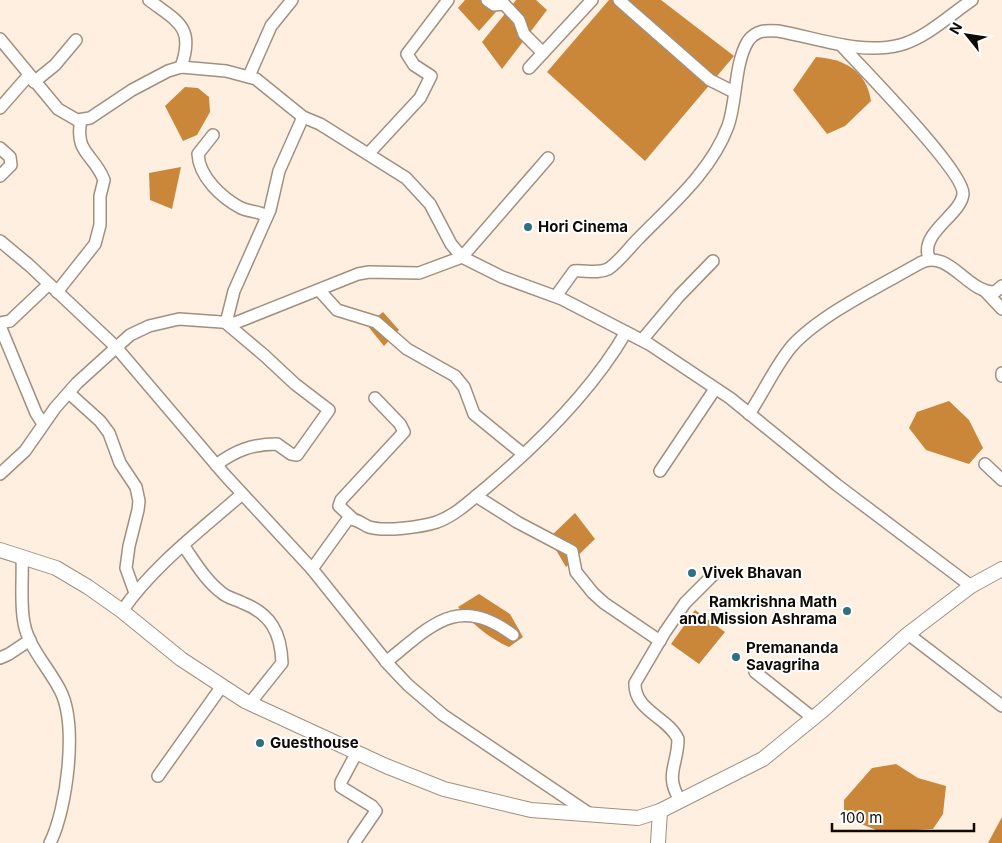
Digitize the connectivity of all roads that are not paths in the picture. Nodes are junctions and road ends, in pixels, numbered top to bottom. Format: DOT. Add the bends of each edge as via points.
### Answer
graph roads {
  1 [pos="149,0"];
  2 [pos="292,0"];
  3 [pos="448,0"];
  4 [pos="487,0"];
  5 [pos="592,0"];
  6 [pos="619,0"];
  7 [pos="972,0"];
  8 [pos="0,40"];
  9 [pos="76,40"];
  10 [pos="841,45"];
  11 [pos="543,53"];
  12 [pos="181,67"];
  13 [pos="529,68"];
  14 [pos="249,76"];
  15 [pos="32,79"];
  16 [pos="734,92"];
  17 [pos="0,108"];
  18 [pos="303,117"];
  19 [pos="81,120"];
  20 [pos="214,135"];
  21 [pos="0,148"];
  22 [pos="369,153"];
  23 [pos="548,158"];
  24 [pos="0,176"];
  25 [pos="268,216"];
  26 [pos="0,241"];
  27 [pos="462,257"];
  28 [pos="929,258"];
  29 [pos="713,261"];
  30 [pos="1002,286"];
  31 [pos="53,288"];
  32 [pos="320,291"];
  33 [pos="985,291"];
  34 [pos="556,296"];
  35 [pos="1002,309"];
  36 [pos="226,323"];
  37 [pos="0,324"];
  38 [pos="626,332"];
  39 [pos="642,340"];
  40 [pos="116,347"];
  41 [pos="715,389"];
  42 [pos="69,393"];
  43 [pos="375,398"];
  44 [pos="749,414"];
  45 [pos="43,424"];
  46 [pos="523,454"];
  47 [pos="985,464"];
  48 [pos="216,466"];
  49 [pos="660,471"];
  50 [pos="0,474"];
  51 [pos="1002,480"];
  52 [pos="242,494"];
  53 [pos="476,496"];
  54 [pos="352,518"];
  55 [pos="183,545"];
  56 [pos="0,550"];
  57 [pos="22,558"];
  58 [pos="312,569"];
  59 [pos="1002,569"];
  60 [pos="715,573"];
  61 [pos="972,586"];
  62 [pos="135,593"];
  63 [pos="122,610"];
  64 [pos="908,634"];
  65 [pos="513,635"];
  66 [pos="30,640"];
  67 [pos="660,642"];
  68 [pos="0,658"];
  69 [pos="386,662"];
  70 [pos="755,672"];
  71 [pos="222,686"];
  72 [pos="250,703"];
  73 [pos="1002,706"];
  74 [pos="813,718"];
  75 [pos="358,752"];
  76 [pos="158,776"];
  77 [pos="680,800"];
  78 [pos="660,812"];
  79 [pos="590,814"];
  80 [pos="50,843"];
  81 [pos="354,843"];
  82 [pos="658,843"];
  1 -- 12 [label="street" via="181,24 186,32 187,46"];
  2 -- 14 [label="street" via="271,26"];
  3 -- 22 [label="street" via="407,54 414,65 431,76 426,90"];
  4 -- 11 [label="street" via="494,5 504,4 519,20 524,34"];
  5 -- 11 [label="street"];
  6 -- 16 [label="street" via="710,80"];
  7 -- 10 [label="street" via="926,32 901,44 866,48"];
  8 -- 15 [label="street"];
  9 -- 15 [label="street" via="55,65"];
  10 -- 16 [label="street" via="778,31 756,33 744,49"];
  10 -- 28 [label="street" via="937,150 962,187 961,199 929,241"];
  11 -- 13 [label="street"];
  12 -- 14 [label="street"];
  12 -- 19 [label="street" via="153,79 90,118"];
  14 -- 18 [label="street"];
  15 -- 17 [label="street"];
  15 -- 19 [label="street" via="58,109"];
  16 -- 34 [label="street" via="728,126 718,147 686,190 610,268 597,272 574,271"];
  18 -- 22 [label="street"];
  18 -- 25 [label="street" via="279,171"];
  19 -- 31 [label="street" via="78,133 82,149 104,180 100,196 100,225 91,251"];
  20 -- 25 [label="street" via="198,154 209,180 242,208"];
  21 -- 24 [label="street" via="10,157 11,165"];
  22 -- 27 [label="street" via="419,190"];
  23 -- 27 [label="street"];
  25 -- 36 [label="street" via="234,291"];
  26 -- 31 [label="street"];
  27 -- 32 [label="street" via="419,273 358,274"];
  27 -- 34 [label="street" via="502,277"];
  28 -- 33 [label="street" via="962,274"];
  28 -- 44 [label="street" via="838,310 800,339"];
  29 -- 39 [label="street"];
  30 -- 33 [label="street" via="995,292"];
  31 -- 37 [label="street" via="10,321"];
  31 -- 40 [label="street"];
  32 -- 36 [label="street" via="235,323"];
  32 -- 46 [label="street" via="337,310 376,322 407,349 455,376 464,387 474,414"];
  33 -- 35 [label="street"];
  34 -- 38 [label="street"];
  36 -- 40 [label="street" via="165,322 130,335"];
  36 -- 48 [label="street" via="294,384 329,410 297,455 277,444 254,446 241,449"];
  37 -- 45 [label="street"];
  38 -- 39 [label="street"];
  38 -- 46 [label="street" via="579,397"];
  39 -- 41 [label="street"];
  40 -- 42 [label="street"];
  40 -- 48 [label="street"];
  41 -- 44 [label="street"];
  41 -- 49 [label="street"];
  42 -- 45 [label="street"];
  42 -- 62 [label="street" via="109,432 120,463 136,487 140,501 126,568"];
  43 -- 54 [label="street" via="404,432 341,500 339,506"];
  44 -- 61 [label="street"];
  45 -- 50 [label="street" via="25,451"];
  46 -- 53 [label="street"];
  47 -- 51 [label="street"];
  48 -- 52 [label="street"];
  52 -- 55 [label="street"];
  52 -- 58 [label="street"];
  53 -- 54 [label="street" via="451,515 425,524 381,529"];
  53 -- 67 [label="street" via="572,551 576,572 593,593"];
  54 -- 58 [label="street" via="348,519"];
  55 -- 62 [label="street"];
  55 -- 72 [label="street" via="214,586 231,599 260,612 276,630 282,663"];
  56 -- 57 [label="main road"];
  57 -- 63 [label="main road" via="56,568"];
  57 -- 66 [label="street" via="24,622"];
  58 -- 69 [label="street"];
  59 -- 61 [label="main road"];
  60 -- 67 [label="street" via="685,603"];
  61 -- 64 [label="main road"];
  62 -- 63 [label="street"];
  63 -- 71 [label="main road" via="181,659"];
  64 -- 73 [label="street"];
  64 -- 74 [label="main road"];
  65 -- 69 [label="street" via="492,621 462,614 429,628"];
  66 -- 68 [label="street"];
  66 -- 80 [label="street" via="62,692 70,730 64,798 58,826"];
  67 -- 77 [label="street" via="635,683 635,689 646,708 678,739 671,779"];
  69 -- 79 [label="street" via="443,715"];
  70 -- 74 [label="street"];
  71 -- 72 [label="main road"];
  71 -- 76 [label="street"];
  72 -- 75 [label="main road"];
  74 -- 77 [label="main road" via="756,763"];
  75 -- 79 [label="main road" via="470,797 532,810"];
  75 -- 81 [label="street" via="341,782 342,787 376,812"];
  77 -- 78 [label="main road"];
  78 -- 79 [label="main road" via="638,818"];
  78 -- 82 [label="main road"];
}
